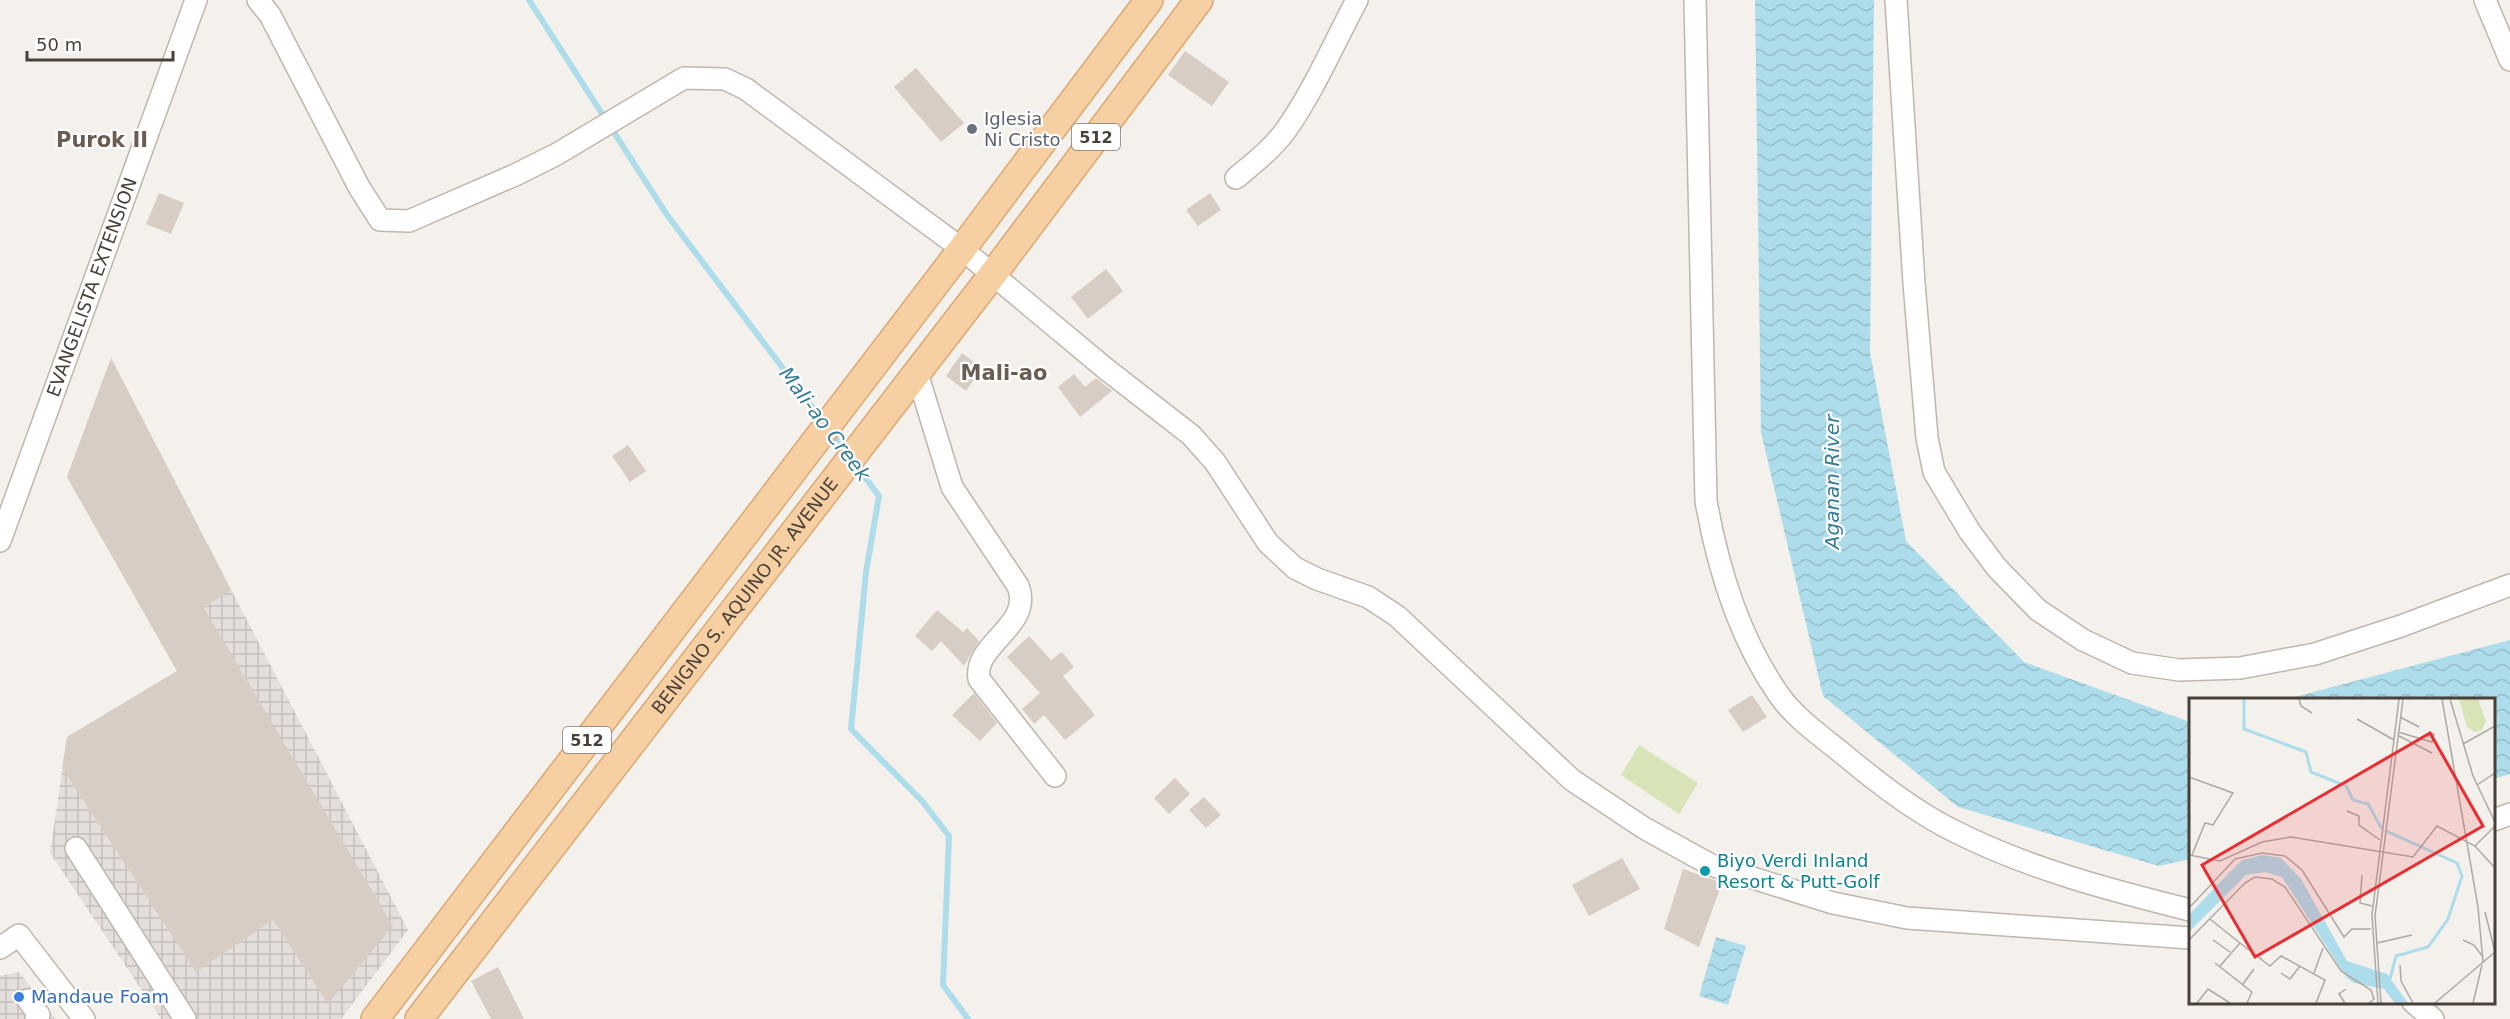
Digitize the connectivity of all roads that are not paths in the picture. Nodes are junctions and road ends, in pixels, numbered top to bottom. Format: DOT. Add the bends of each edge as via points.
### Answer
graph roads {
  1 [pos="196,0"];
  2 [pos="258,0"];
  3 [pos="1149,0"];
  4 [pos="1199,0"];
  5 [pos="1357,0"];
  6 [pos="1695,0"];
  7 [pos="1896,0"];
  8 [pos="2485,0"];
  9 [pos="2510,60"];
  10 [pos="1236,178"];
  11 [pos="962,249"];
  12 [pos="993,274"];
  13 [pos="917,373"];
  14 [pos="0,541"];
  15 [pos="2510,585"];
  16 [pos="1055,776"];
  17 [pos="2510,814"];
  18 [pos="2495,819"];
  19 [pos="76,848"];
  20 [pos="2189,910"];
  21 [pos="2189,938"];
  22 [pos="0,948"];
  23 [pos="2415,1004"];
  24 [pos="84,1019"];
  25 [pos="185,1019"];
  26 [pos="375,1019"];
  27 [pos="419,1019"];
  28 [pos="2433,1019"];
  1 -- 14 [label="street, EVANGELISTA EXTENSION"];
  2 -- 11 [label="street" via="270,15 358,187 380,220 408,221 515,175 684,78 725,79 746,89"];
  3 -- 11 [label="main road, BENIGNO S. AQUINO JR. AVENUE / 512"];
  4 -- 12 [label="main road, BENIGNO S. AQUINO JR. AVENUE / 512"];
  5 -- 10 [label="street" via="1286,129 1267,152"];
  6 -- 20 [label="street" via="1706,501 1722,575 1751,645 1779,696 1806,724 1875,780 1952,831 2030,864 2108,890"];
  7 -- 15 [label="street" via="1914,282 1927,438 1934,472 1997,568 2038,610 2083,640 2132,663 2179,670 2240,668 2315,654"];
  8 -- 9 [label="street"];
  11 -- 12 [label="street"];
  11 -- 26 [label="main road, BENIGNO S. AQUINO JR. AVENUE / 512"];
  12 -- 13 [label="main road, BENIGNO S. AQUINO JR. AVENUE / 512"];
  12 -- 21 [label="street" via="1191,435 1215,462 1268,543 1295,568 1368,597 1397,616 1572,780 1644,828 1711,865 1833,903 1907,918"];
  13 -- 16 [label="street" via="952,487 1022,597 1018,614 979,668 979,679"];
  13 -- 27 [label="main road, BENIGNO S. AQUINO JR. AVENUE / 512"];
  17 -- 18 [label="street"];
  19 -- 25 [label="street"];
  22 -- 24 [label="street" via="19,936"];
  23 -- 28 [label="street"];
}
